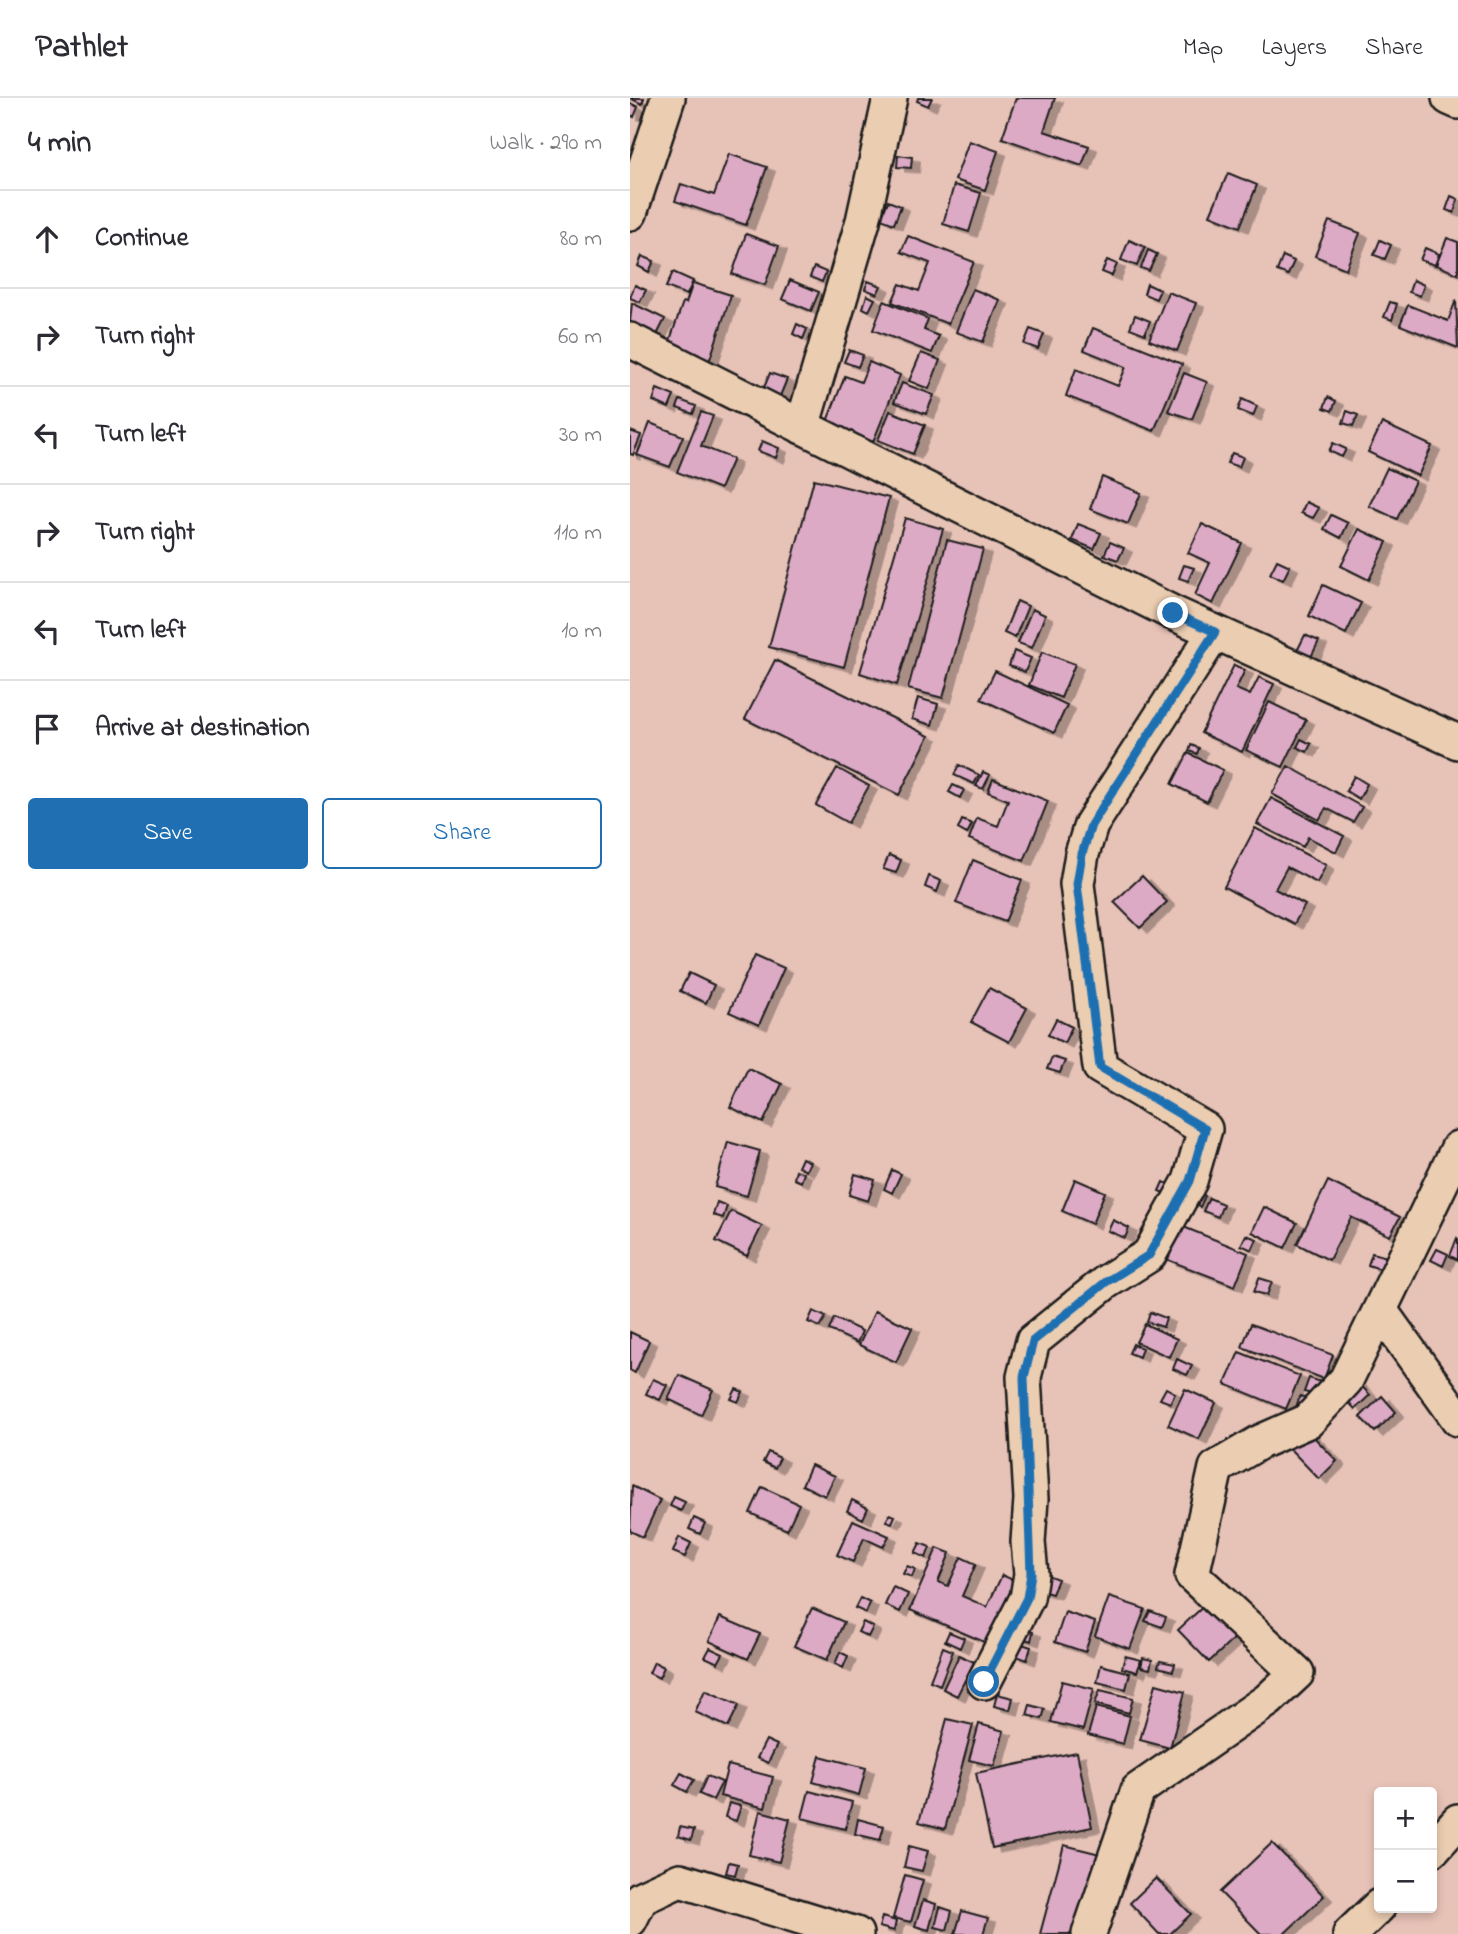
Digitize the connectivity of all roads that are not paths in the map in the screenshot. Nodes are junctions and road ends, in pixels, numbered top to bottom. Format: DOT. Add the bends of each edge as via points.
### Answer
graph roads {
  1 [pos="668,98"];
  2 [pos="890,98"];
  3 [pos="1449,98"];
  4 [pos="1458,102"];
  5 [pos="630,213"];
  6 [pos="630,340"];
  7 [pos="802,426"];
  8 [pos="1215,632"];
  9 [pos="1458,742"];
  10 [pos="1458,1147"];
  11 [pos="1380,1310"];
  12 [pos="1458,1419"];
  13 [pos="984,1682"];
  14 [pos="1458,1821"];
  15 [pos="1437,1844"];
  16 [pos="1374,1911"];
  17 [pos="630,1920"];
  18 [pos="856,1934"];
  19 [pos="1089,1934"];
  20 [pos="1350,1934"];
  1 -- 5 [label="street"];
  2 -- 7 [label="street" via="863,221"];
  3 -- 4 [label="street"];
  6 -- 7 [label="street"];
  7 -- 8 [label="street"];
  8 -- 9 [label="street"];
  8 -- 13 [label="street" via="1091,825 1077,884 1100,1067 1205,1129 1190,1181 1149,1255 1106,1282 1033,1341 1024,1377 1031,1574 1027,1598"];
  10 -- 11 [label="street"];
  11 -- 12 [label="street"];
  11 -- 19 [label="street" via="1346,1380 1308,1422 1260,1442 1216,1468 1192,1575 1297,1673 1268,1700 1138,1790"];
  14 -- 15 [label="street"];
  16 -- 20 [label="street"];
  17 -- 18 [label="street" via="641,1898 680,1880"];
}
